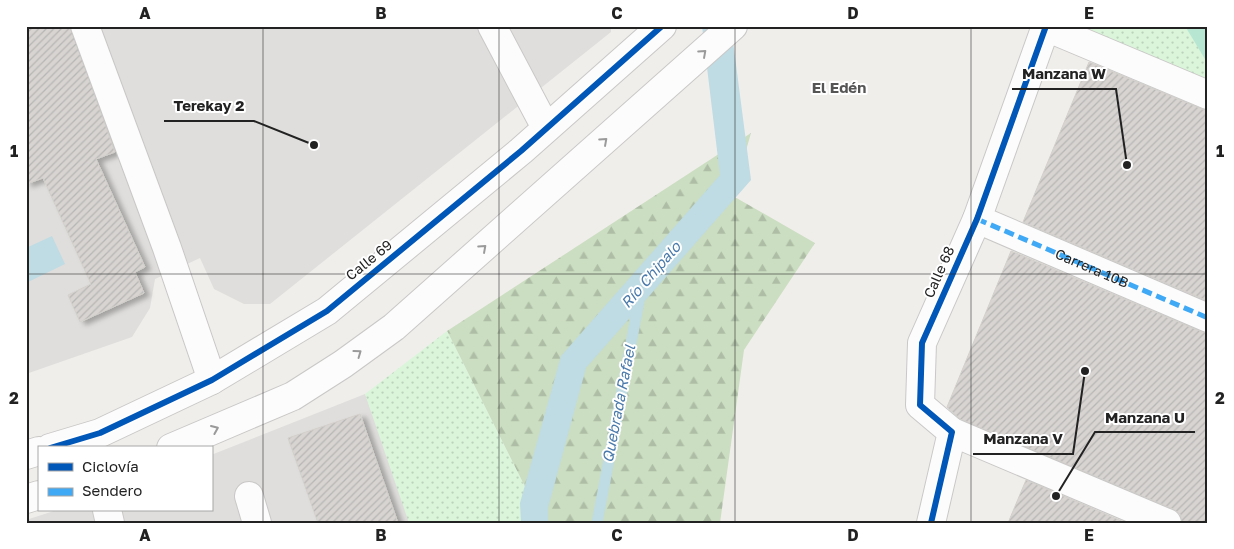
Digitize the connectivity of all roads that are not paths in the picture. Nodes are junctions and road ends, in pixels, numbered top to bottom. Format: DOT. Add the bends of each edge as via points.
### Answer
graph roads {
  1 [pos="85,26"];
  2 [pos="492,26"];
  3 [pos="733,26"];
  4 [pos="1046,27"];
  5 [pos="657,30"];
  6 [pos="1208,95"];
  7 [pos="546,128"];
  8 [pos="976,219"];
  9 [pos="1208,318"];
  10 [pos="212,380"];
  11 [pos="952,432"];
  12 [pos="57,446"];
  13 [pos="175,446"];
  14 [pos="38,451"];
  15 [pos="26,455"];
  16 [pos="38,495"];
  17 [pos="249,496"];
  18 [pos="26,499"];
  19 [pos="257,523"];
  20 [pos="931,523"];
  21 [pos="1167,523"];
  1 -- 10 [label="street"];
  2 -- 7 [label="street"];
  13 -- 3 [label="street, one-way" via="292,396 394,328"];
  4 -- 6 [label="street"];
  4 -- 8 [label="street, Calle 68"];
  5 -- 7 [label="street, Calle 69"];
  7 -- 10 [label="street, Calle 69" via="327,311"];
  8 -- 9 [label="street, Carrera 10B"];
  8 -- 11 [label="street, Calle 68" via="922,343 920,405"];
  10 -- 12 [label="street, Calle 69" via="100,433"];
  11 -- 20 [label="street"];
  11 -- 21 [label="street"];
  14 -- 15 [label="street"];
  16 -- 18 [label="street"];
  17 -- 19 [label="street"];
}
